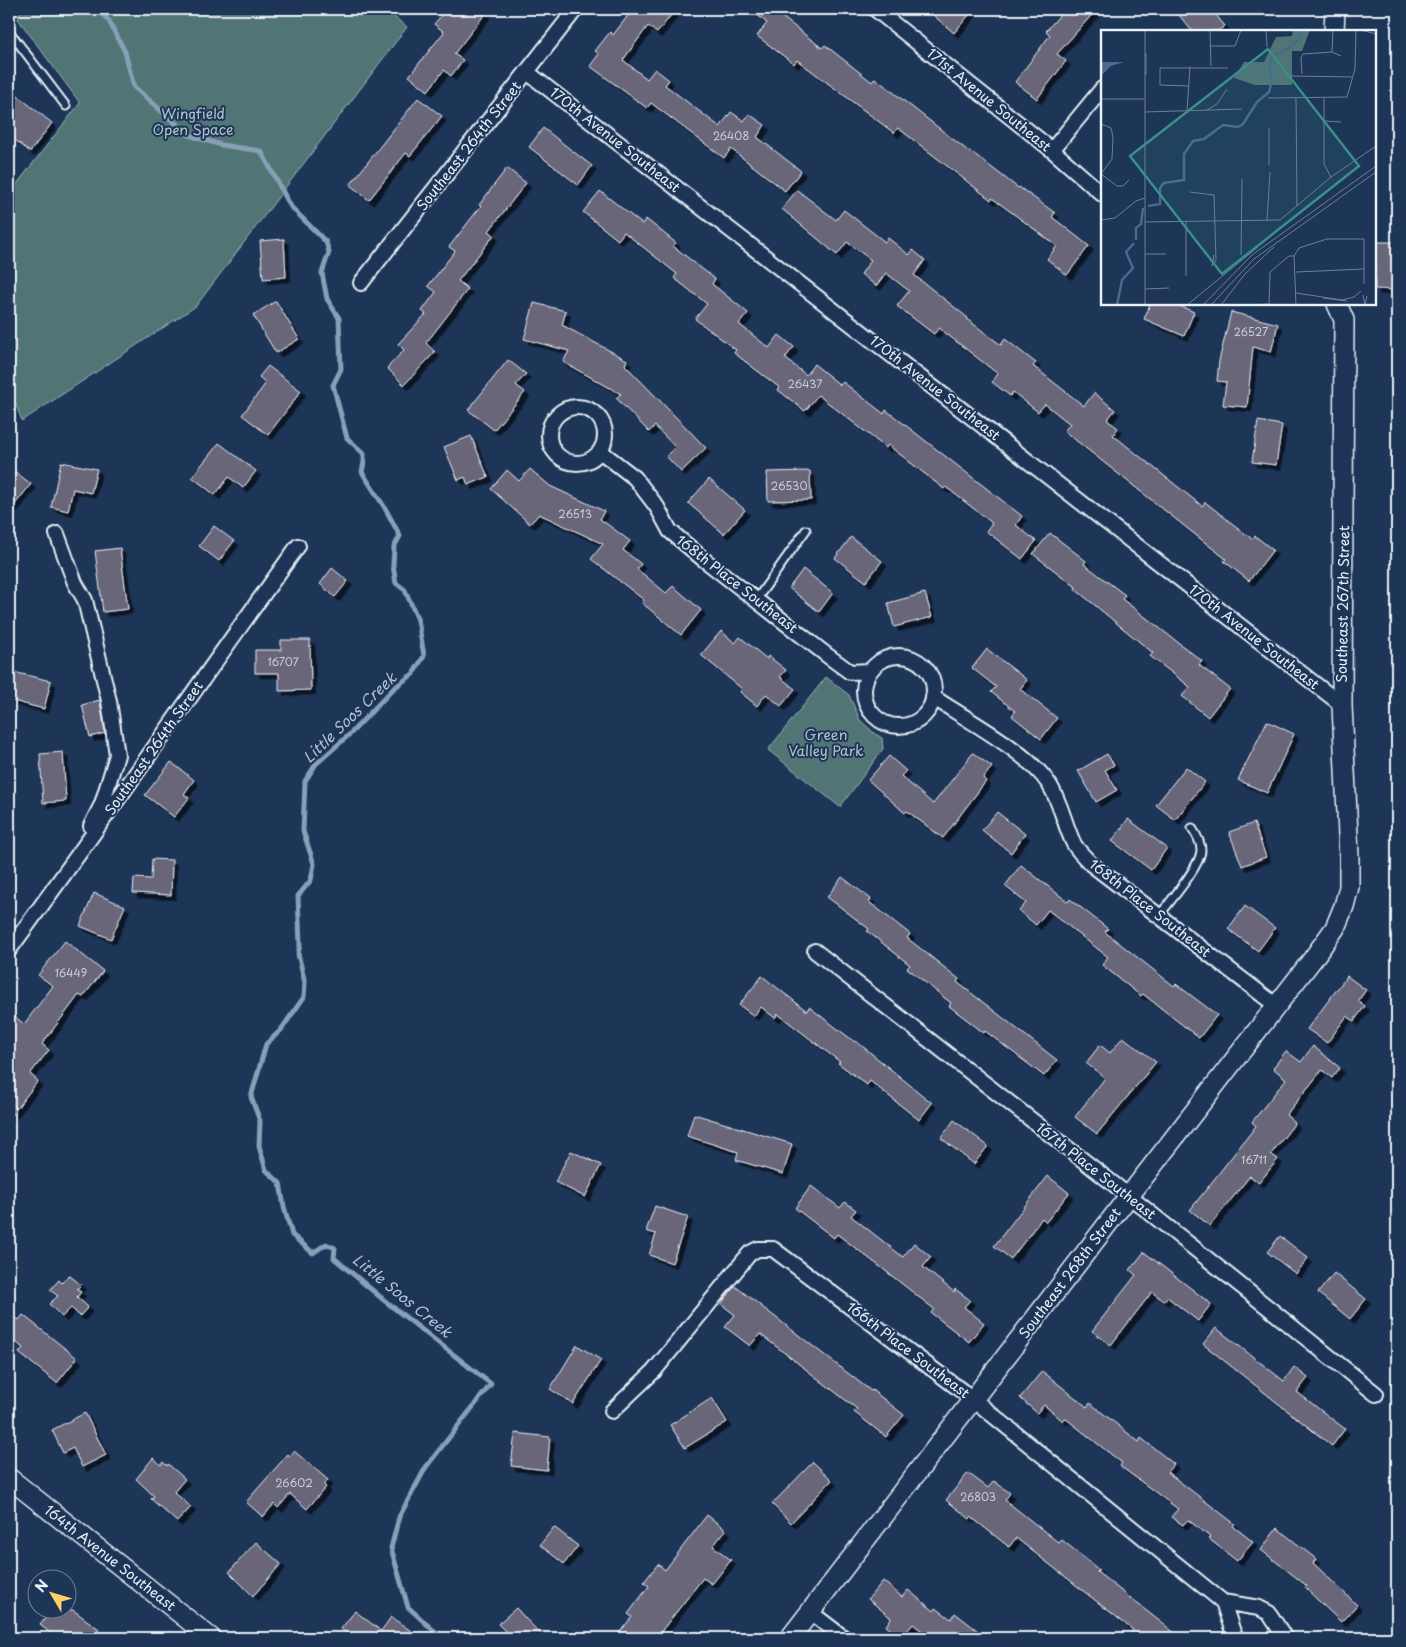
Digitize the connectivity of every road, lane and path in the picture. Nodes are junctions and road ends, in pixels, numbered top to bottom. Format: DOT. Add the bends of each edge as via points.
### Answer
graph roads {
  1 [pos="576,9"];
  2 [pos="875,9"];
  3 [pos="1335,9"];
  4 [pos="1334,30"];
  5 [pos="9,31"];
  6 [pos="527,72"];
  7 [pos="1101,90"];
  8 [pos="66,106"];
  9 [pos="1052,150"];
  10 [pos="1101,193"];
  11 [pos="361,283"];
  12 [pos="1337,305"];
  13 [pos="600,450"];
  14 [pos="806,530"];
  15 [pos="56,534"];
  16 [pos="298,546"];
  17 [pos="756,600"];
  18 [pos="870,671"];
  19 [pos="933,697"];
  20 [pos="1342,705"];
  21 [pos="1192,828"];
  22 [pos="76,859"];
  23 [pos="1344,906"];
  24 [pos="1159,916"];
  25 [pos="9,950"];
  26 [pos="815,951"];
  27 [pos="1277,1006"];
  28 [pos="1129,1196"];
  29 [pos="1376,1394"];
  30 [pos="974,1400"];
  31 [pos="612,1411"];
  32 [pos="9,1478"];
  33 [pos="1223,1602"];
  34 [pos="810,1612"];
  35 [pos="211,1638"];
  36 [pos="790,1638"];
  37 [pos="844,1638"];
  38 [pos="1237,1638"];
  39 [pos="1285,1638"];
  1 -- 6 [label="street, Southeast 264th Street"];
  2 -- 9 [label="street, 171st Avenue Southeast"];
  3 -- 4 [label="street"];
  5 -- 8 [label="lane"];
  6 -- 11 [label="street, Southeast 264th Street"];
  6 -- 20 [label="street, 170th Avenue Southeast"];
  7 -- 9 [label="street"];
  9 -- 10 [label="street, 171st Avenue Southeast"];
  12 -- 20 [label="street, Southeast 267th Street" via="1344,320"];
  13 -- 13 [label="street" via="605,433 598,416 583,407 565,409 557,414 549,431 549,441 559,457 567,462 586,462"];
  13 -- 17 [label="street, 168th Place Southeast" via="635,478 670,531"];
  14 -- 17 [label="lane"];
  15 -- 22 [label="street" via="85,600 109,701 117,755 102,804"];
  16 -- 22 [label="street, Southeast 264th Street"];
  17 -- 18 [label="street, 168th Place Southeast" via="850,672"];
  18 -- 19 [label="street" via="889,658 901,656 912,659 929,674"];
  18 -- 19 [label="street" via="864,693 869,709 880,721 902,726 913,723 929,708"];
  19 -- 24 [label="street, 168th Place Southeast" via="1018,753 1041,773 1065,816 1072,842 1091,864"];
  20 -- 23 [label="street, Southeast 267th Street" via="1349,857 1349,887"];
  21 -- 24 [label="lane" via="1201,850 1198,859"];
  22 -- 25 [label="street, Southeast 264th Street"];
  23 -- 27 [label="street, Southeast 268th Street" via="1335,928"];
  24 -- 27 [label="street, 168th Place Southeast"];
  26 -- 28 [label="street, 167th Place Southeast"];
  27 -- 28 [label="street, Southeast 268th Street"];
  28 -- 29 [label="street, 167th Place Southeast"];
  28 -- 30 [label="street, Southeast 268th Street"];
  30 -- 31 [label="street, 166th Place Southeast" via="773,1249 758,1249 750,1253 654,1371"];
  30 -- 33 [label="street, 166th Place Southeast"];
  30 -- 34 [label="street, Southeast 268th Street"];
  32 -- 35 [label="street, 164th Avenue Southeast"];
  33 -- 38 [label="street"];
  33 -- 39 [label="street, 166th Place Southeast" via="1259,1608 1269,1613"];
  34 -- 36 [label="street, Southeast 268th Street"];
  34 -- 37 [label="street"];
}
